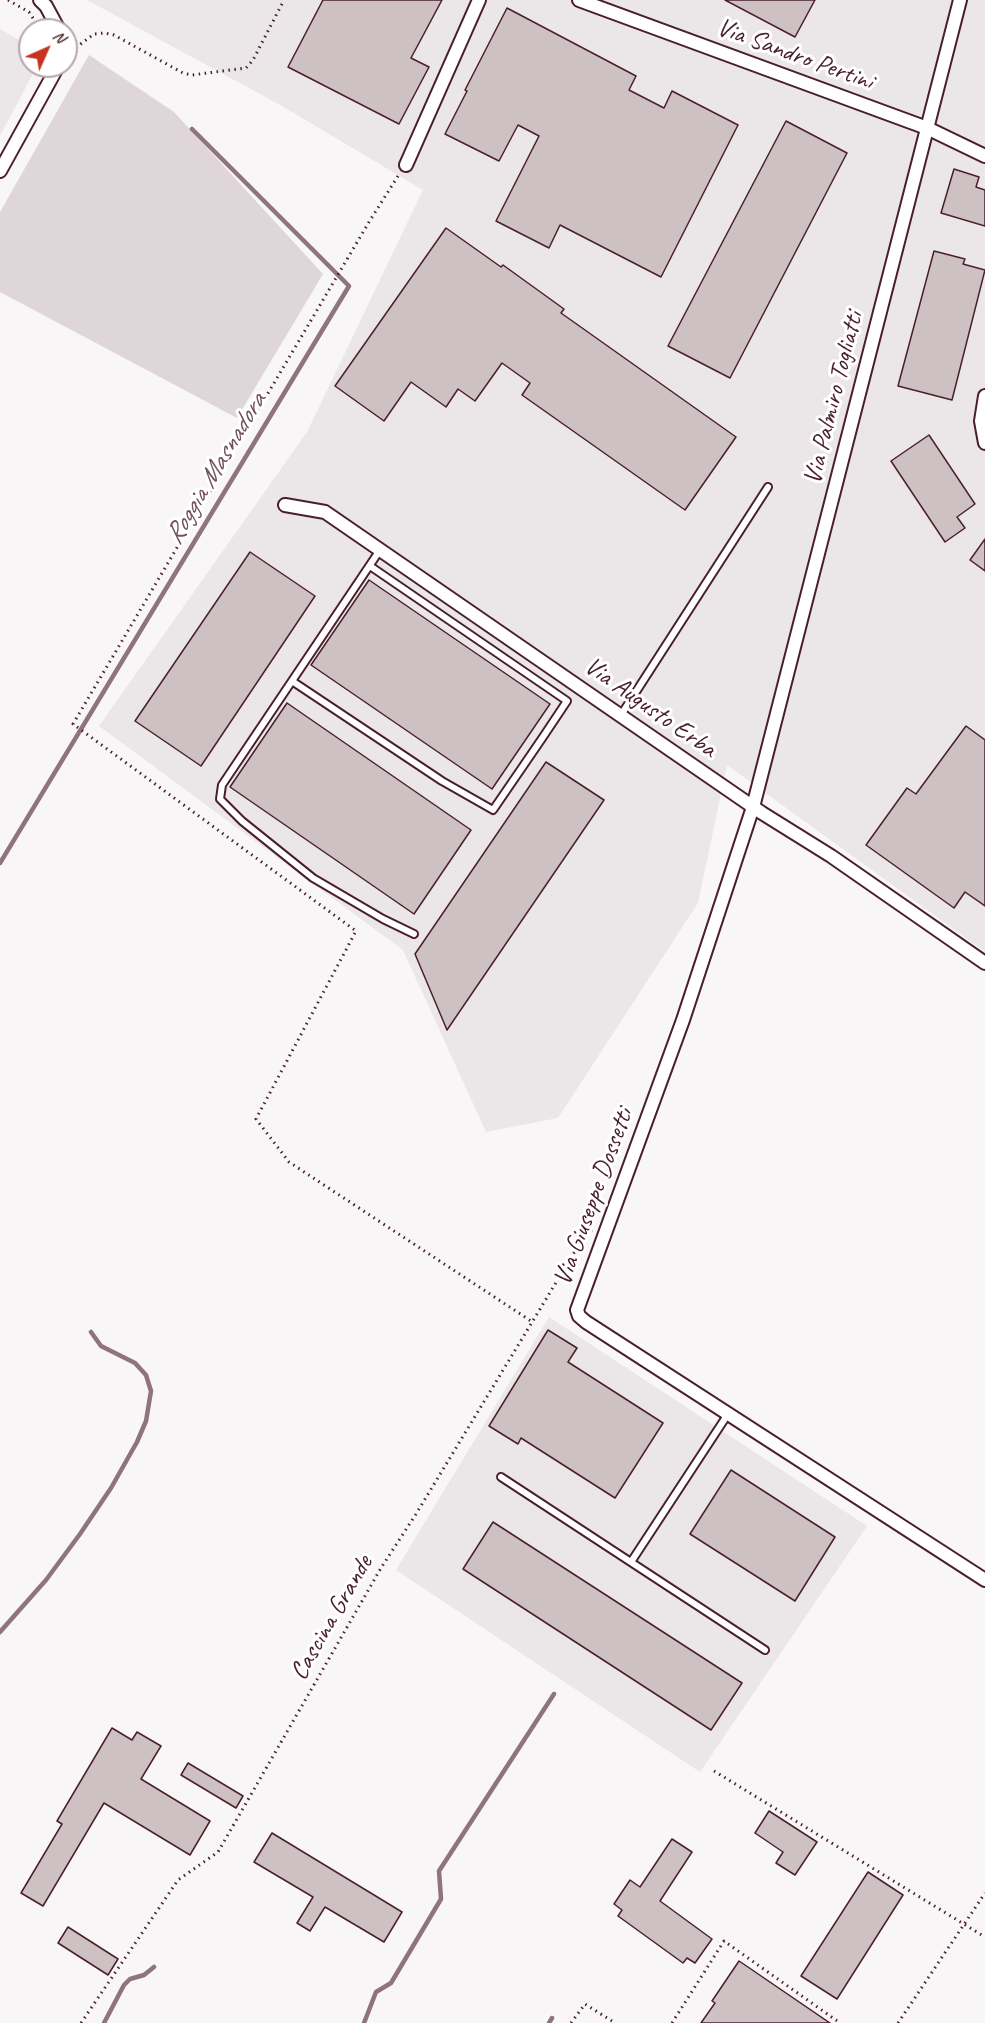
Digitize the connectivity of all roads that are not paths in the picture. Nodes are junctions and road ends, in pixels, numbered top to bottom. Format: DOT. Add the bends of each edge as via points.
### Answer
graph roads {
  1 [pos="40,0"];
  2 [pos="479,0"];
  3 [pos="579,0"];
  4 [pos="960,0"];
  5 [pos="54,18"];
  6 [pos="51,78"];
  7 [pos="927,128"];
  8 [pos="985,156"];
  9 [pos="406,165"];
  10 [pos="0,171"];
  11 [pos="985,396"];
  12 [pos="985,443"];
  13 [pos="768,487"];
  14 [pos="285,505"];
  15 [pos="381,550"];
  16 [pos="370,566"];
  17 [pos="292,681"];
  18 [pos="621,716"];
  19 [pos="753,807"];
  20 [pos="414,934"];
  21 [pos="985,963"];
  22 [pos="728,1414"];
  23 [pos="501,1477"];
  24 [pos="631,1562"];
  25 [pos="985,1580"];
  26 [pos="765,1650"];
  1 -- 5 [label="street"];
  2 -- 9 [label="street"];
  3 -- 7 [label="street, Via Sandro Pertini"];
  4 -- 7 [label="street, Via Palmiro Togliatti"];
  6 -- 10 [label="street"];
  7 -- 8 [label="street, Via Sandro Pertini"];
  7 -- 19 [label="street, Via Palmiro Togliatti"];
  11 -- 12 [label="street" via="981,421"];
  13 -- 18 [label="lane"];
  14 -- 15 [label="street, Via Augusto Erba" via="325,512"];
  15 -- 16 [label="lane"];
  15 -- 18 [label="street, Via Augusto Erba"];
  16 -- 17 [label="lane"];
  16 -- 17 [label="lane" via="567,701 494,810 442,781"];
  17 -- 20 [label="lane" via="222,785 219,799 313,878"];
  18 -- 19 [label="street, Via Augusto Erba"];
  19 -- 21 [label="street, Via Augusto Erba"];
  19 -- 22 [label="street, Via Giuseppe Dossetti" via="683,1020 578,1307 579,1316 586,1322"];
  22 -- 24 [label="lane"];
  22 -- 25 [label="street, Via Giuseppe Dossetti"];
  23 -- 24 [label="lane"];
  24 -- 26 [label="lane"];
}
